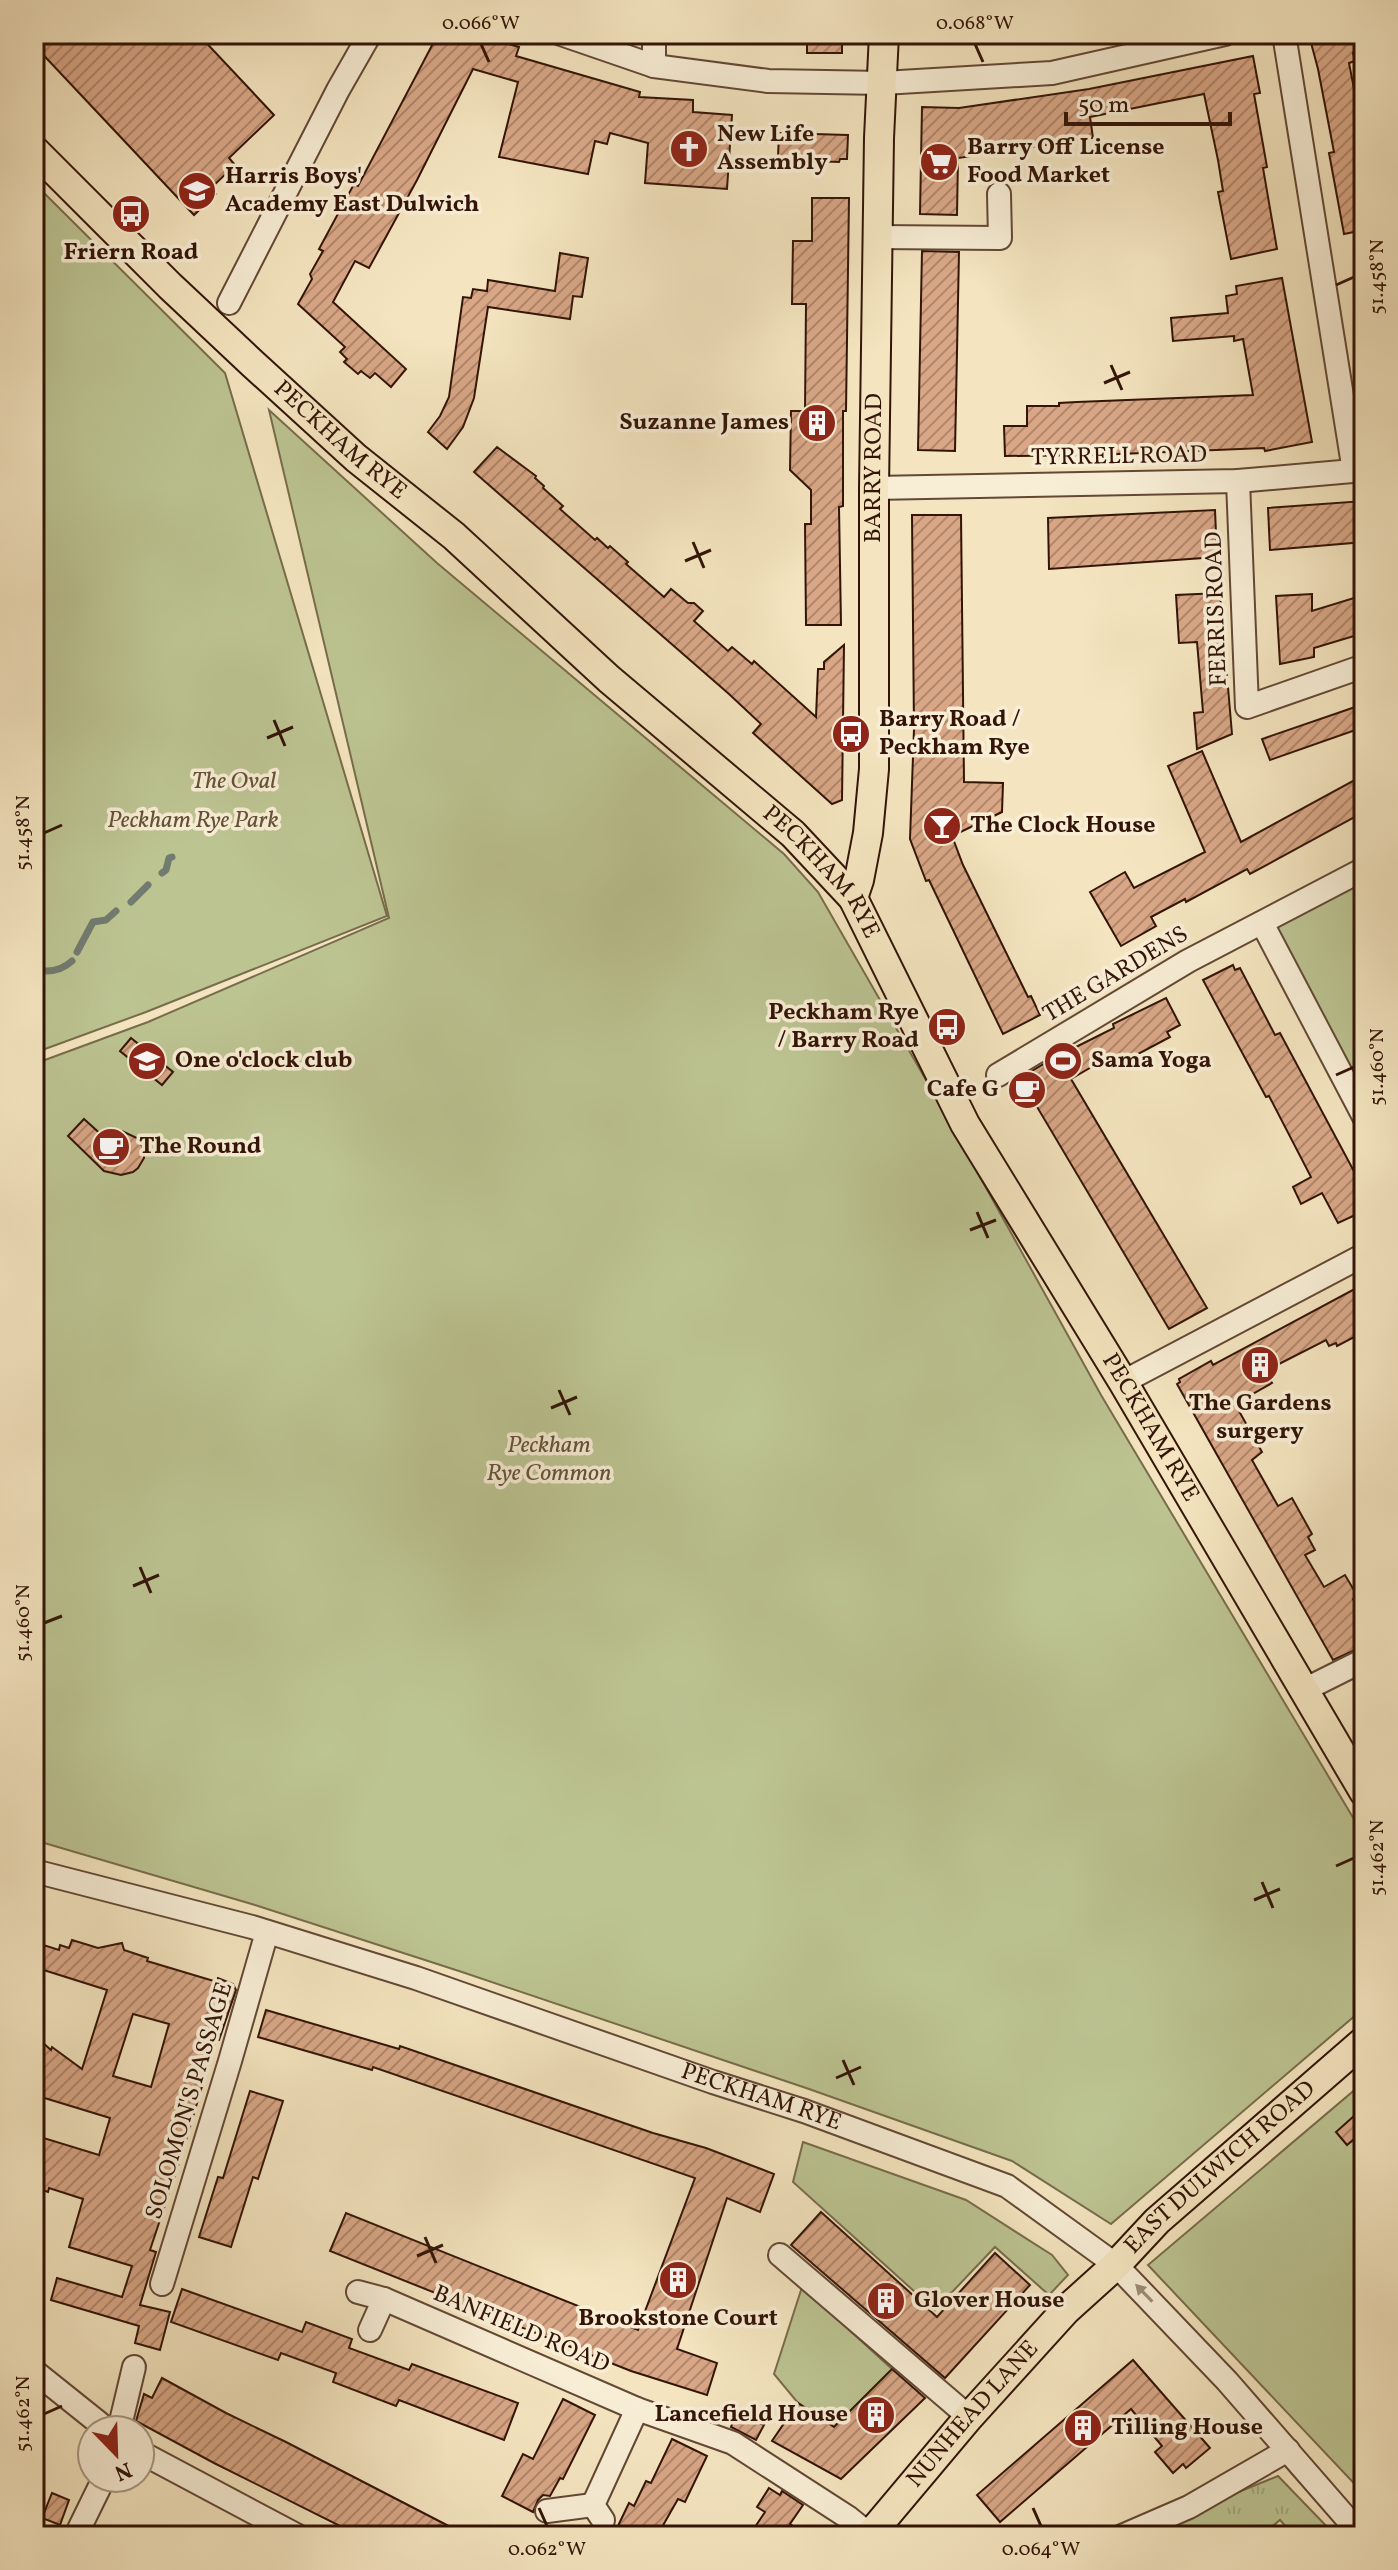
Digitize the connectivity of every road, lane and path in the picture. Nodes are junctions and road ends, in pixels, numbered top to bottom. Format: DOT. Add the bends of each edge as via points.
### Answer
graph roads {
  1 [pos="370,34"];
  2 [pos="561,34"];
  3 [pos="654,34"];
  4 [pos="884,34"];
  5 [pos="1225,34"];
  6 [pos="1284,34"];
  7 [pos="654,66"];
  8 [pos="883,83"];
  9 [pos="34,150"];
  10 [pos="999,194"];
  11 [pos="877,237"];
  12 [pos="229,303"];
  13 [pos="1359,470"];
  14 [pos="1238,481"];
  15 [pos="874,488"];
  16 [pos="1364,666"];
  17 [pos="1364,869"];
  18 [pos="853,898"];
  19 [pos="1262,923"];
  20 [pos="998,1075"];
  21 [pos="1364,1117"];
  22 [pos="1364,1255"];
  23 [pos="1123,1382"];
  24 [pos="1364,1660"];
  25 [pos="1304,1690"];
  26 [pos="1364,1792"];
  27 [pos="34,1871"];
  28 [pos="267,1932"];
  29 [pos="1364,2041"];
  30 [pos="780,2255"];
  31 [pos="1116,2265"];
  32 [pos="162,2284"];
  33 [pos="358,2292"];
  34 [pos="384,2299"];
  35 [pos="370,2330"];
  36 [pos="134,2367"];
  37 [pos="34,2371"];
  38 [pos="637,2409"];
  39 [pos="92,2414"];
  40 [pos="114,2414"];
  41 [pos="969,2417"];
  42 [pos="1288,2450"];
  43 [pos="156,2461"];
  44 [pos="96,2494"];
  45 [pos="547,2511"];
  46 [pos="79,2536"];
  47 [pos="298,2536"];
  48 [pos="870,2536"];
  49 [pos="1122,2536"];
  50 [pos="1362,2536"];
  1 -- 12 [label="street"];
  2 -- 7 [label="street"];
  3 -- 7 [label="street"];
  4 -- 8 [label="main road, BARRY ROAD"];
  5 -- 8 [label="street" via="1052,73"];
  6 -- 13 [label="street"];
  7 -- 8 [label="street" via="768,81"];
  8 -- 11 [label="main road, BARRY ROAD"];
  9 -- 18 [label="main road, PECKHAM RYE" via="253,364 793,834"];
  10 -- 11 [label="street" via="1000,238"];
  11 -- 15 [label="main road, BARRY ROAD"];
  13 -- 14 [label="street, TYRRELL ROAD"];
  14 -- 15 [label="street, TYRRELL ROAD"];
  14 -- 16 [label="street, FERRIS ROAD" via="1247,707"];
  15 -- 18 [label="main road, BARRY ROAD" via="874,769 868,833"];
  17 -- 19 [label="street, THE GARDENS"];
  18 -- 23 [label="main road, PECKHAM RYE" via="965,1124"];
  19 -- 20 [label="street, THE GARDENS"];
  19 -- 21 [label="street"];
  22 -- 23 [label="street"];
  23 -- 25 [label="main road, PECKHAM RYE"];
  24 -- 25 [label="street"];
  25 -- 26 [label="main road, PECKHAM RYE"];
  27 -- 28 [label="street, PECKHAM RYE"];
  28 -- 31 [label="street, PECKHAM RYE" via="416,1978 1000,2183"];
  28 -- 32 [label="street, SOLOMON'S PASSAGE"];
  29 -- 31 [label="main road, EAST DULWICH ROAD" via="1157,2221"];
  30 -- 41 [label="street"];
  31 -- 41 [label="main road, NUNHEAD LANE" via="1066,2310"];
  42 -- 31 [label="street, PECKHAM RYE, one-way"];
  33 -- 34 [label="street, BANFIELD ROAD"];
  34 -- 35 [label="street"];
  34 -- 38 [label="street, BANFIELD ROAD"];
  36 -- 40 [label="street"];
  37 -- 39 [label="street"];
  38 -- 45 [label="street" via="598,2513"];
  38 -- 48 [label="street, BANFIELD ROAD" via="733,2443"];
  41 -- 48 [label="main road, NUNHEAD LANE"];
  42 -- 49 [label="street" via="1189,2507"];
  42 -- 50 [label="street, PECKHAM RYE"];
  43 -- 47 [label="street"];
  44 -- 46 [label="street"];
}
